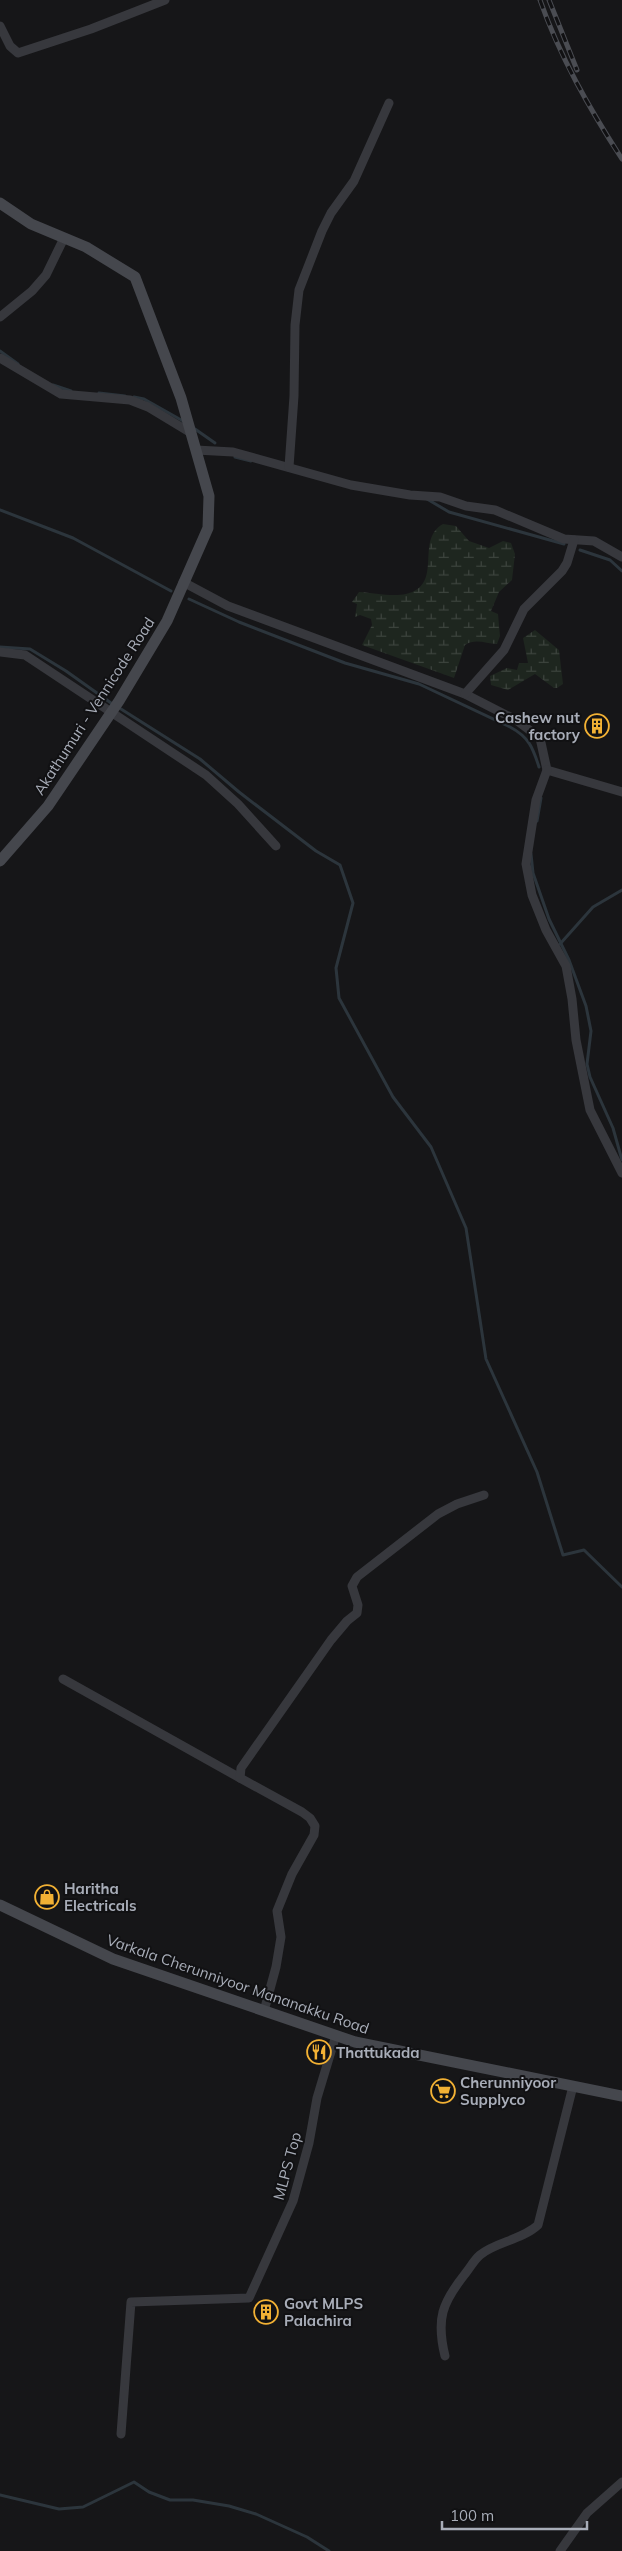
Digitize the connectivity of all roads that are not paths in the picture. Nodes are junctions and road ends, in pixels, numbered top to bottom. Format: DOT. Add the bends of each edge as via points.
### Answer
graph roads {
  1 [pos="165,0"];
  2 [pos="0,26"];
  3 [pos="389,103"];
  4 [pos="0,203"];
  5 [pos="64,238"];
  6 [pos="0,317"];
  7 [pos="0,358"];
  8 [pos="191,433"];
  9 [pos="196,450"];
  10 [pos="289,467"];
  11 [pos="574,540"];
  12 [pos="622,557"];
  13 [pos="184,582"];
  14 [pos="0,652"];
  15 [pos="465,694"];
  16 [pos="111,713"];
  17 [pos="547,770"];
  18 [pos="622,792"];
  19 [pos="276,846"];
  20 [pos="0,861"];
  21 [pos="622,1173"];
  22 [pos="484,1495"];
  23 [pos="63,1679"];
  24 [pos="240,1778"];
  25 [pos="0,1905"];
  26 [pos="264,2011"];
  27 [pos="336,2035"];
  28 [pos="574,2086"];
  29 [pos="622,2096"];
  30 [pos="445,2356"];
  31 [pos="120,2434"];
  32 [pos="622,2482"];
  33 [pos="560,2551"];
  1 -- 2 [label="street" via="18,53 10,46"];
  3 -- 10 [label="street" via="354,181 322,231 299,290"];
  4 -- 5 [label="street, Akathumuri - Vennicode Road" via="31,224"];
  5 -- 6 [label="street" via="46,275"];
  5 -- 8 [label="street, Akathumuri - Vennicode Road" via="86,247 135,277"];
  7 -- 8 [label="street" via="61,394 130,400 155,410"];
  8 -- 9 [label="street, Akathumuri - Vennicode Road"];
  9 -- 10 [label="street" via="233,452"];
  9 -- 13 [label="street, Akathumuri - Vennicode Road" via="209,496 208,528"];
  10 -- 11 [label="street" via="351,485 410,496 440,497 466,506 495,510 564,539"];
  11 -- 12 [label="street" via="594,541"];
  11 -- 15 [label="street" via="562,571 524,609 504,650"];
  13 -- 15 [label="street" via="228,606"];
  13 -- 16 [label="street, Akathumuri - Vennicode Road" via="167,620"];
  14 -- 16 [label="street" via="25,655"];
  15 -- 17 [label="street" via="516,720 540,738"];
  16 -- 19 [label="street" via="206,774"];
  16 -- 20 [label="street, Akathumuri - Vennicode Road" via="48,806"];
  17 -- 18 [label="street"];
  17 -- 21 [label="street" via="536,800 526,864 535,904 566,966 590,1110"];
  22 -- 24 [label="street" via="438,1514 357,1577 352,1586 357,1613 331,1640 249,1755 241,1768"];
  23 -- 24 [label="street"];
  24 -- 26 [label="street" via="302,1812 315,1826 314,1835 292,1874 277,1911 281,1937"];
  25 -- 26 [label="street, Varkala Cherunniyoor Mananakku Road" via="113,1959"];
  26 -- 27 [label="street, Varkala Cherunniyoor Mananakku Road"];
  27 -- 28 [label="street, Varkala Cherunniyoor Mananakku Road" via="354,2042"];
  27 -- 31 [label="street, MLPS Top" via="317,2098 293,2201 249,2298 131,2302"];
  28 -- 29 [label="street, Varkala Cherunniyoor Mananakku Road"];
  28 -- 30 [label="street" via="538,2225 480,2255 453,2288 444,2302 440,2321"];
  32 -- 33 [label="street" via="587,2513"];
}
